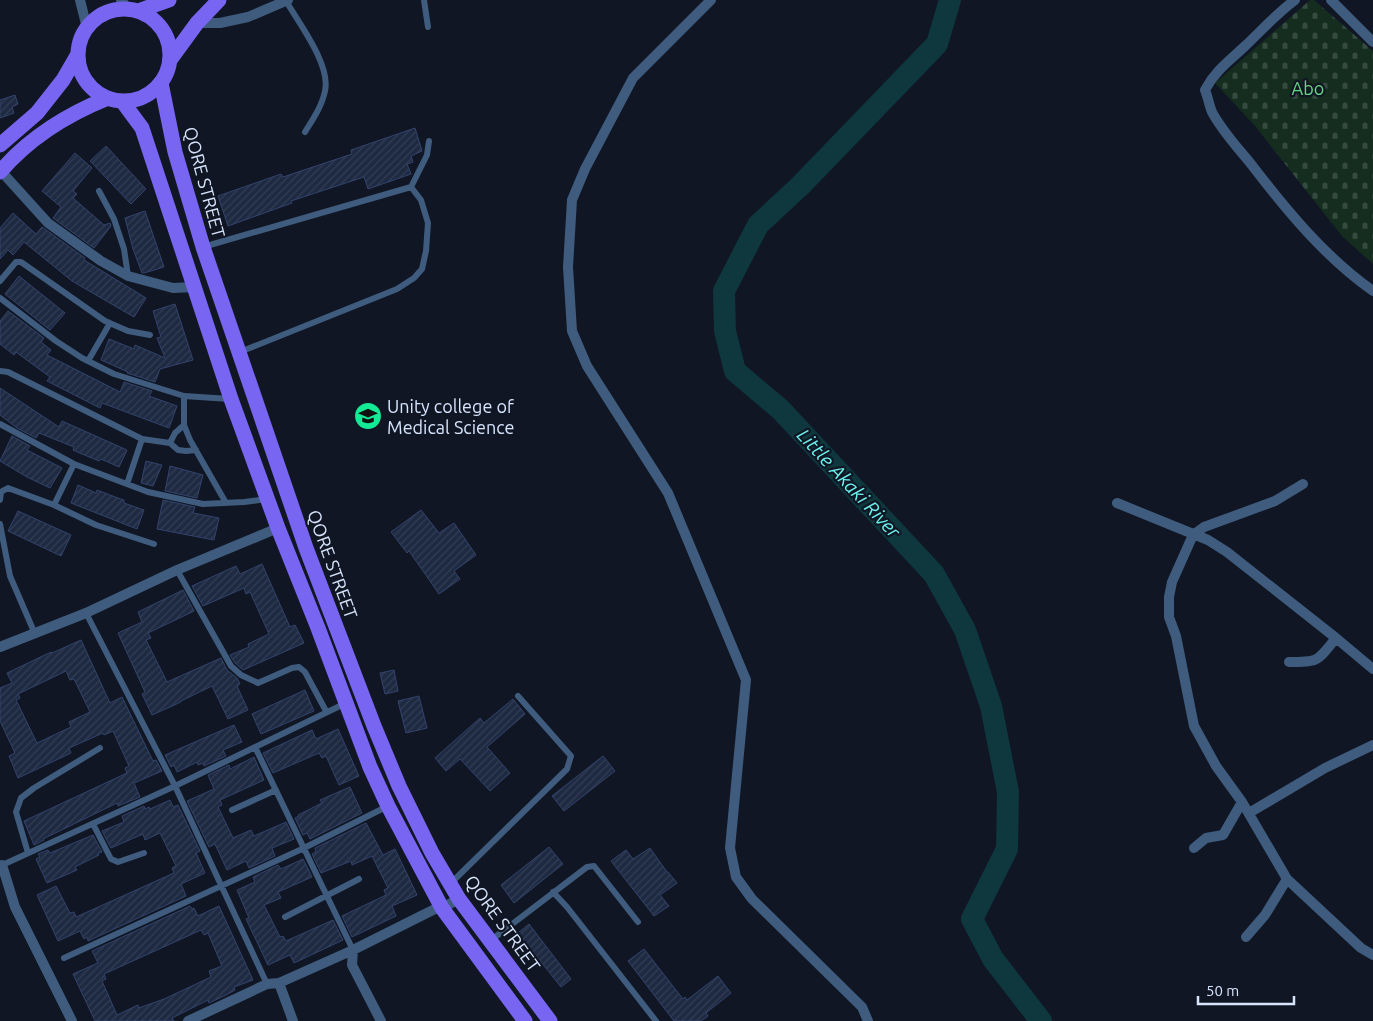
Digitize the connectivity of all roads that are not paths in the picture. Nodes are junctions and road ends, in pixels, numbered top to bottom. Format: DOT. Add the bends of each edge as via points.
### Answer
graph roads {
  1 [pos="80,0"];
  2 [pos="169,0"];
  3 [pos="220,0"];
  4 [pos="287,0"];
  5 [pos="424,0"];
  6 [pos="711,0"];
  7 [pos="1295,0"];
  8 [pos="1331,0"];
  9 [pos="129,7"];
  10 [pos="197,23"];
  11 [pos="428,26"];
  12 [pos="87,28"];
  13 [pos="1373,42"];
  14 [pos="78,54"];
  15 [pos="170,60"];
  16 [pos="161,83"];
  17 [pos="115,99"];
  18 [pos="305,132"];
  19 [pos="429,141"];
  20 [pos="0,145"];
  21 [pos="0,171"];
  22 [pos="411,187"];
  23 [pos="99,191"];
  24 [pos="203,247"];
  25 [pos="128,276"];
  26 [pos="0,281"];
  27 [pos="194,287"];
  28 [pos="1373,291"];
  29 [pos="0,298"];
  30 [pos="110,323"];
  31 [pos="150,335"];
  32 [pos="238,352"];
  33 [pos="88,361"];
  34 [pos="0,372"];
  35 [pos="184,396"];
  36 [pos="231,399"];
  37 [pos="0,424"];
  38 [pos="184,425"];
  39 [pos="142,439"];
  40 [pos="170,443"];
  41 [pos="196,450"];
  42 [pos="74,464"];
  43 [pos="128,484"];
  44 [pos="1303,484"];
  45 [pos="268,498"];
  46 [pos="0,500"];
  47 [pos="226,503"];
  48 [pos="1118,503"];
  49 [pos="54,505"];
  50 [pos="0,524"];
  51 [pos="278,528"];
  52 [pos="1193,535"];
  53 [pos="154,544"];
  54 [pos="178,570"];
  55 [pos="86,613"];
  56 [pos="35,634"];
  57 [pos="1336,638"];
  58 [pos="0,647"];
  59 [pos="1289,662"];
  60 [pos="1372,666"];
  61 [pos="518,696"];
  62 [pos="346,703"];
  63 [pos="326,711"];
  64 [pos="1373,745"];
  65 [pos="100,748"];
  66 [pos="255,748"];
  67 [pos="175,786"];
  68 [pos="276,790"];
  69 [pos="1242,802"];
  70 [pos="388,806"];
  71 [pos="232,810"];
  72 [pos="1248,813"];
  73 [pos="93,824"];
  74 [pos="1194,848"];
  75 [pos="302,849"];
  76 [pos="28,853"];
  77 [pos="144,853"];
  78 [pos="1,866"];
  79 [pos="359,879"];
  80 [pos="1287,879"];
  81 [pos="450,884"];
  82 [pos="222,885"];
  83 [pos="554,892"];
  84 [pos="326,896"];
  85 [pos="459,899"];
  86 [pos="442,908"];
  87 [pos="286,917"];
  88 [pos="638,922"];
  89 [pos="1246,936"];
  90 [pos="490,941"];
  91 [pos="353,950"];
  92 [pos="1373,955"];
  93 [pos="64,958"];
  94 [pos="279,983"];
  95 [pos="267,984"];
  96 [pos="72,1021"];
  97 [pos="188,1021"];
  98 [pos="293,1021"];
  99 [pos="381,1021"];
  100 [pos="525,1021"];
  101 [pos="550,1021"];
  102 [pos="656,1021"];
  103 [pos="868,1021"];
  1 -- 12 [label="street"];
  2 -- 9 [label="main road"];
  3 -- 10 [label="main road"];
  4 -- 10 [label="street" via="248,17 220,23"];
  4 -- 18 [label="lane" via="325,74 326,89 321,105"];
  5 -- 11 [label="lane"];
  6 -- 103 [label="street" via="633,78 585,169 572,200 568,266 572,331 587,366 668,492 746,680 730,848 736,877 752,899 862,1007"];
  7 -- 28 [label="street" via="1212,77 1206,90 1212,111 1279,200 1318,243"];
  8 -- 13 [label="street"];
  9 -- 12 [label="main road" via="112,10"];
  9 -- 15 [label="main road" via="152,18 163,30 169,44"];
  10 -- 15 [label="main road"];
  12 -- 14 [label="main road"];
  14 -- 17 [label="main road" via="80,68 87,81 96,91"];
  14 -- 20 [label="main road" via="63,80 37,113"];
  15 -- 16 [label="main road"];
  16 -- 17 [label="main road" via="133,100"];
  16 -- 24 [label="main road, QORE STREET" via="175,152"];
  17 -- 21 [label="main road" via="83,108 50,128"];
  17 -- 27 [label="main road, QORE STREET" via="142,128"];
  19 -- 22 [label="lane" via="427,155"];
  21 -- 25 [label="street" via="48,223"];
  22 -- 24 [label="lane"];
  22 -- 32 [label="lane" via="421,200 428,223 422,269 414,278 397,289"];
  23 -- 25 [label="lane" via="114,218"];
  24 -- 32 [label="main road, QORE STREET"];
  25 -- 27 [label="street" via="173,288"];
  26 -- 30 [label="lane" via="16,262 21,262"];
  27 -- 36 [label="main road, QORE STREET"];
  29 -- 33 [label="lane" via="56,342"];
  30 -- 31 [label="lane"];
  30 -- 33 [label="lane"];
  32 -- 81 [label="main road, QORE STREET" via="306,548 374,726 399,786"];
  33 -- 35 [label="lane" via="114,374"];
  34 -- 39 [label="lane" via="8,372"];
  35 -- 36 [label="lane"];
  35 -- 38 [label="lane"];
  36 -- 45 [label="main road, QORE STREET"];
  37 -- 42 [label="lane"];
  38 -- 40 [label="lane" via="175,432"];
  38 -- 41 [label="lane"];
  39 -- 40 [label="lane"];
  39 -- 43 [label="lane"];
  40 -- 41 [label="lane" via="178,450"];
  41 -- 47 [label="lane"];
  42 -- 43 [label="lane"];
  42 -- 49 [label="lane"];
  43 -- 47 [label="lane" via="148,492 203,504"];
  44 -- 52 [label="street" via="1275,500 1204,527"];
  45 -- 47 [label="lane"];
  45 -- 51 [label="main road, QORE STREET"];
  46 -- 49 [label="lane" via="2,492 8,488"];
  48 -- 52 [label="street"];
  49 -- 53 [label="lane" via="96,525"];
  50 -- 56 [label="lane" via="10,576"];
  51 -- 54 [label="street"];
  51 -- 62 [label="main road, QORE STREET"];
  52 -- 57 [label="street" via="1227,552"];
  52 -- 69 [label="street" via="1172,582 1169,617 1176,636 1194,726 1216,766"];
  54 -- 55 [label="street"];
  54 -- 63 [label="lane" via="236,671 258,683 299,667"];
  55 -- 56 [label="street"];
  55 -- 67 [label="lane"];
  56 -- 58 [label="street"];
  57 -- 59 [label="street" via="1318,660"];
  57 -- 60 [label="street"];
  61 -- 81 [label="lane" via="571,756 567,769"];
  62 -- 63 [label="lane"];
  62 -- 70 [label="main road, QORE STREET"];
  63 -- 66 [label="lane"];
  64 -- 72 [label="street" via="1325,768"];
  65 -- 76 [label="lane" via="21,798 16,812"];
  66 -- 67 [label="lane"];
  66 -- 68 [label="lane"];
  67 -- 73 [label="lane"];
  67 -- 82 [label="lane"];
  68 -- 71 [label="lane"];
  68 -- 75 [label="lane"];
  69 -- 72 [label="street"];
  69 -- 74 [label="street" via="1223,835 1206,838"];
  70 -- 75 [label="lane"];
  70 -- 86 [label="main road, QORE STREET"];
  72 -- 80 [label="street"];
  73 -- 76 [label="lane"];
  73 -- 77 [label="lane" via="111,859 118,862"];
  75 -- 82 [label="lane"];
  75 -- 84 [label="lane"];
  76 -- 78 [label="lane"];
  78 -- 96 [label="street" via="15,907"];
  79 -- 84 [label="lane"];
  80 -- 89 [label="street" via="1265,915"];
  80 -- 92 [label="street" via="1361,948"];
  81 -- 85 [label="main road, QORE STREET"];
  82 -- 93 [label="lane"];
  82 -- 95 [label="lane"];
  83 -- 88 [label="lane" via="587,867 594,866"];
  83 -- 90 [label="lane"];
  83 -- 102 [label="lane"];
  84 -- 87 [label="lane"];
  84 -- 91 [label="lane"];
  85 -- 86 [label="street"];
  85 -- 90 [label="main road, QORE STREET"];
  86 -- 91 [label="street"];
  86 -- 100 [label="main road, QORE STREET"];
  90 -- 101 [label="main road, QORE STREET"];
  91 -- 94 [label="street"];
  91 -- 99 [label="street" via="352,965"];
  94 -- 95 [label="street"];
  94 -- 98 [label="street"];
  95 -- 97 [label="street"];
}
